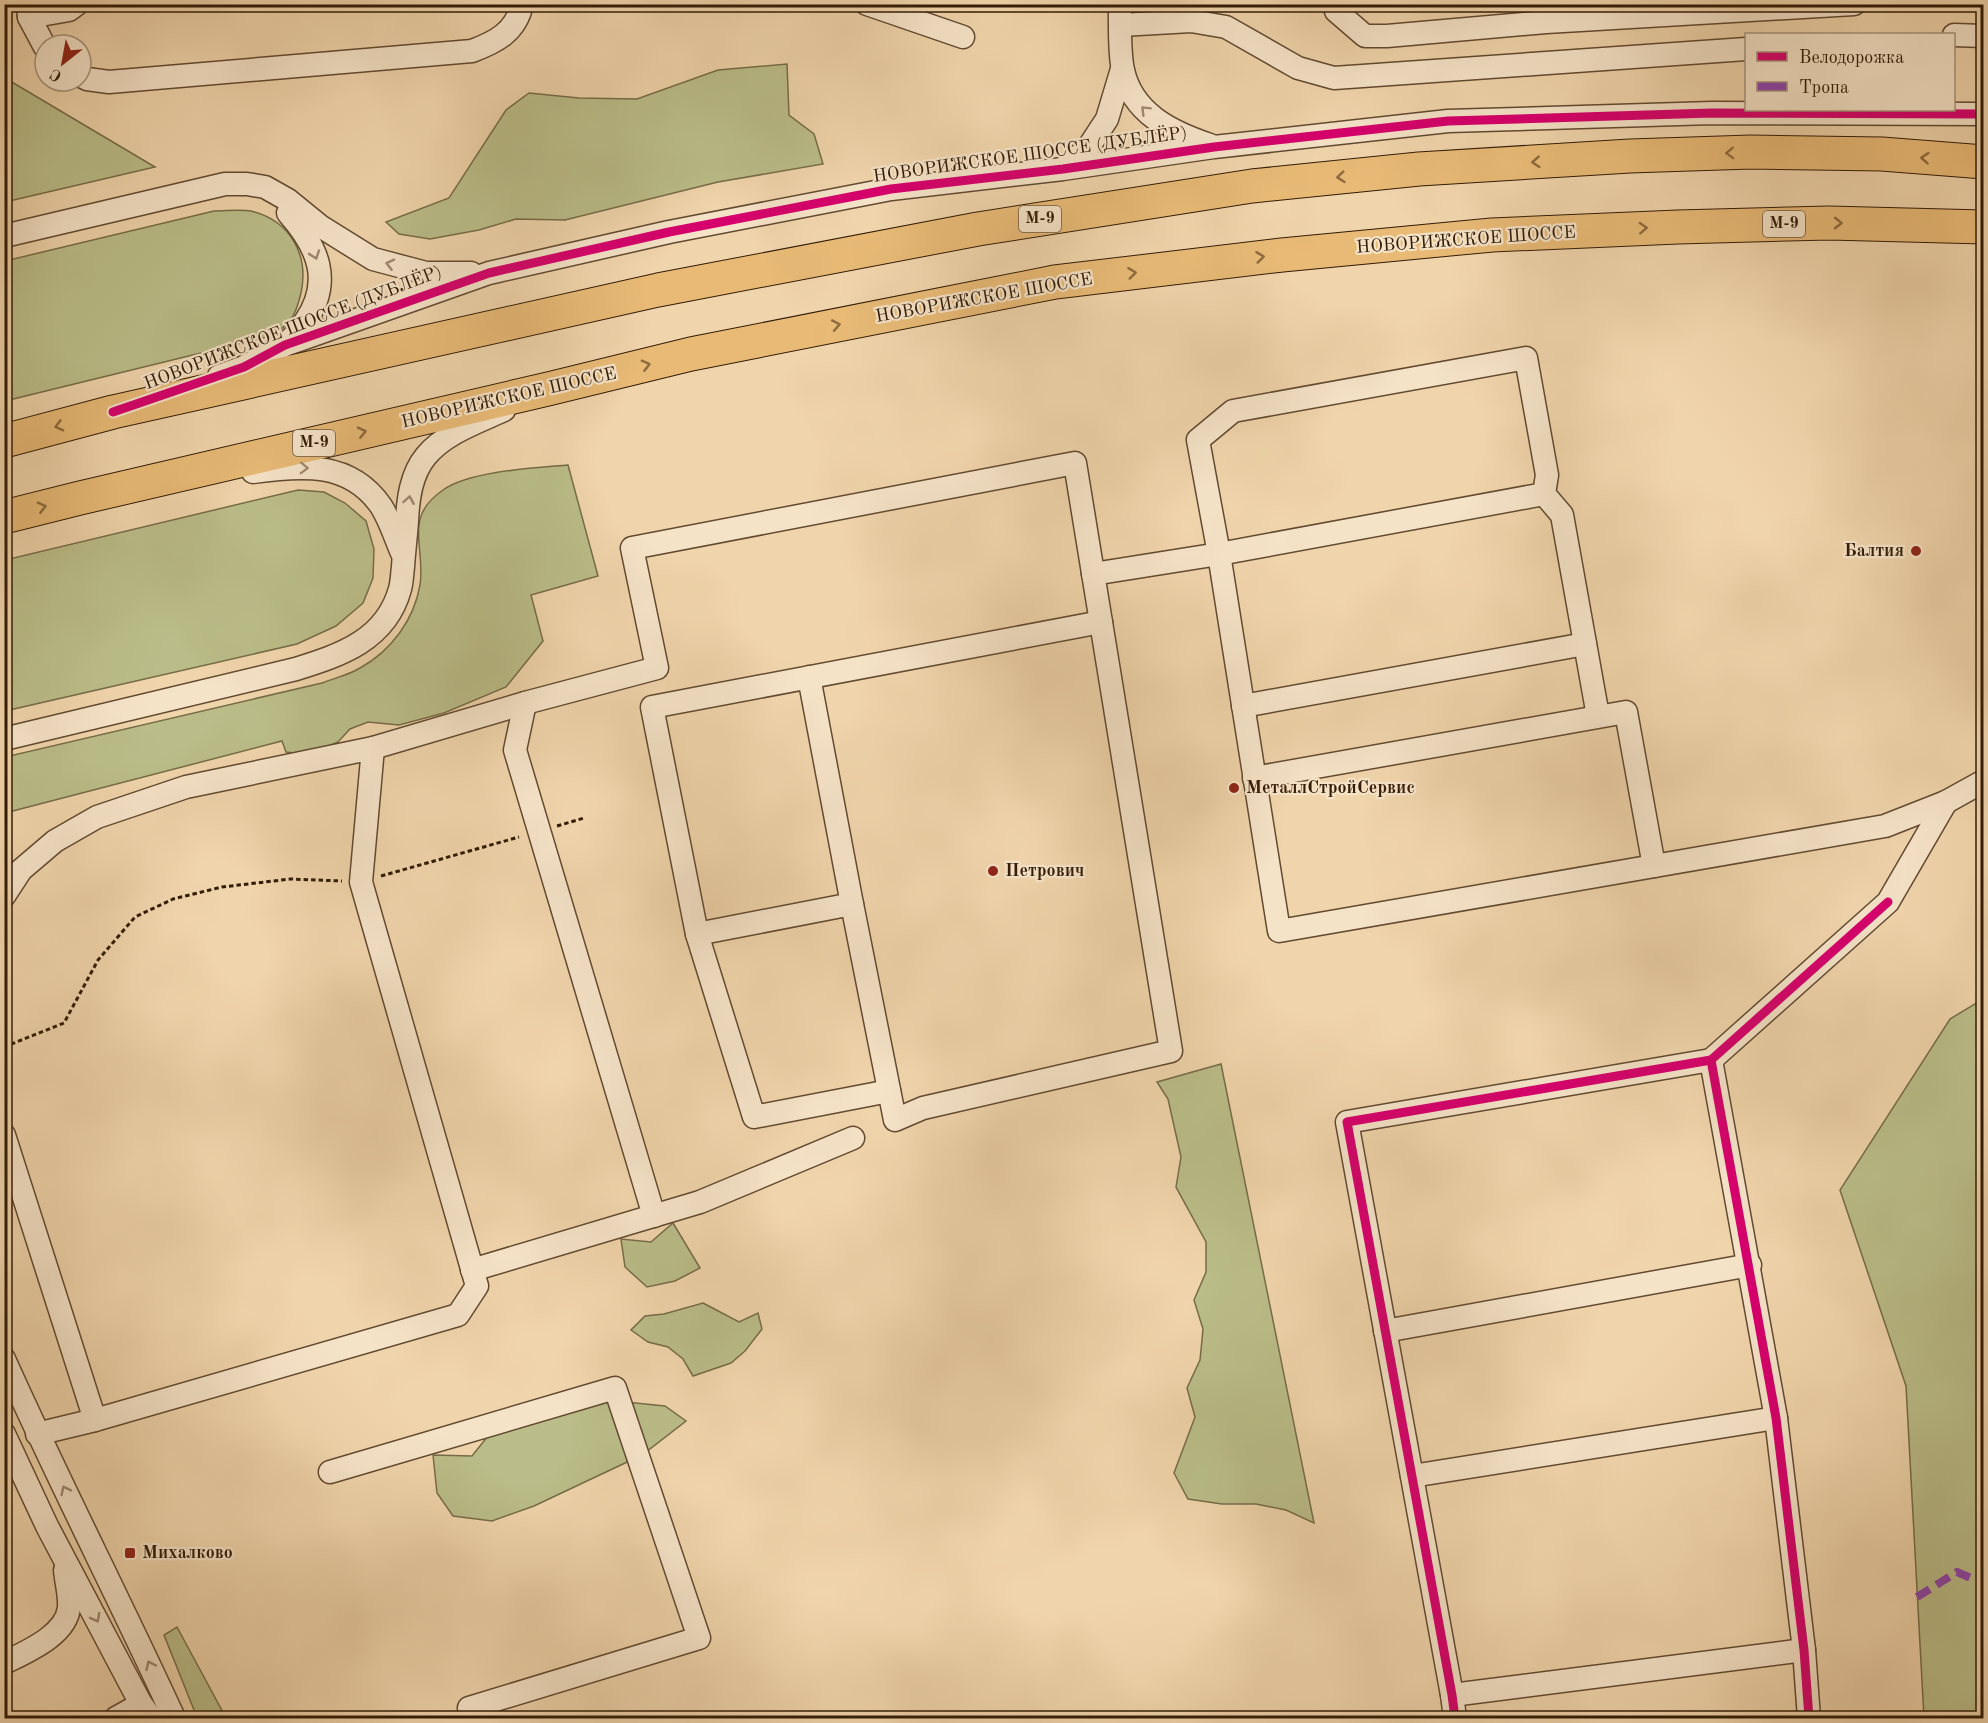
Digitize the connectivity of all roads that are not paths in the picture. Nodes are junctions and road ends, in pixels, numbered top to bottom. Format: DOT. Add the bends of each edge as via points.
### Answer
graph roads {
  1 [pos="77,4"];
  2 [pos="522,4"];
  3 [pos="867,4"];
  4 [pos="1334,4"];
  5 [pos="1854,4"];
  6 [pos="28,11"];
  7 [pos="1120,15"];
  8 [pos="38,33"];
  9 [pos="1955,35"];
  10 [pos="1983,36"];
  11 [pos="963,37"];
  12 [pos="1745,49"];
  13 [pos="1122,69"];
  14 [pos="93,80"];
  15 [pos="1983,114"];
  16 [pos="1214,147"];
  17 [pos="1983,162"];
  18 [pos="1063,169"];
  19 [pos="225,184"];
  20 [pos="1983,227"];
  21 [pos="4,236"];
  22 [pos="489,273"];
  23 [pos="285,345"];
  24 [pos="548,389"];
  25 [pos="113,412"];
  26 [pos="4,441"];
  27 [pos="1544,494"];
  28 [pos="80,498"];
  29 [pos="4,517"];
  30 [pos="1219,554"];
  31 [pos="404,558"];
  32 [pos="1093,574"];
  33 [pos="1101,622"];
  34 [pos="1585,644"];
  35 [pos="651,670"];
  36 [pos="809,677"];
  37 [pos="525,703"];
  38 [pos="658,706"];
  39 [pos="1243,706"];
  40 [pos="1598,716"];
  41 [pos="4,739"];
  42 [pos="373,748"];
  43 [pos="1254,778"];
  44 [pos="1983,781"];
  45 [pos="1946,802"];
  46 [pos="1654,866"];
  47 [pos="4,896"];
  48 [pos="852,904"];
  49 [pos="697,934"];
  50 [pos="1712,1060"];
  51 [pos="889,1091"];
  52 [pos="853,1138"];
  53 [pos="5,1140"];
  54 [pos="654,1216"];
  55 [pos="1750,1265"];
  56 [pos="472,1270"];
  57 [pos="1385,1330"];
  58 [pos="4,1359"];
  59 [pos="1776,1418"];
  60 [pos="95,1420"];
  61 [pos="4,1434"];
  62 [pos="38,1434"];
  63 [pos="330,1472"];
  64 [pos="1412,1476"];
  65 [pos="62,1554"];
  66 [pos="1804,1650"];
  67 [pos="4,1663"];
  68 [pos="1452,1695"];
  69 [pos="146,1711"];
  70 [pos="116,1719"];
  71 [pos="174,1719"];
  72 [pos="472,1719"];
  73 [pos="1455,1719"];
  74 [pos="1809,1719"];
  1 -- 6 [label="street" via="69,10"];
  2 -- 14 [label="street" via="510,29 496,42 472,51 109,82"];
  3 -- 11 [label="street"];
  4 -- 5 [label="street" via="1336,11 1365,36 1387,36 1545,22"];
  6 -- 8 [label="street"];
  7 -- 12 [label="street" via="1226,27 1298,68 1334,78"];
  7 -- 13 [label="street"];
  9 -- 10 [label="street"];
  16 -- 13 [label="street, one-way" via="1154,119 1133,98"];
  13 -- 18 [label="street" via="1107,119 1088,148"];
  15 -- 16 [label="street, НОВОРИЖСКОЕ ШОССЕ (ДУБЛЁР)" via="1712,113 1448,121"];
  16 -- 18 [label="street, НОВОРИЖСКОЕ ШОССЕ (ДУБЛЁР)"];
  17 -- 25 [label="highway, М-9, one-way" via="1882,154 1740,152 1419,169 1252,186 978,229 658,290"];
  18 -- 22 [label="street, НОВОРИЖСКОЕ ШОССЕ (ДУБЛЁР)" via="891,189 669,232"];
  19 -- 21 [label="street"];
  22 -- 19 [label="street, one-way" via="426,273 373,259 265,187"];
  19 -- 23 [label="street, one-way" via="287,212 305,231 318,258 321,281 314,306"];
  24 -- 20 [label="highway, НОВОРИЖСКОЕ ШОССЕ / М-9, one-way" via="691,354 1055,282 1282,255 1492,235 1678,226 1829,223"];
  22 -- 23 [label="street, НОВОРИЖСКОЕ ШОССЕ (ДУБЛЁР)"];
  23 -- 25 [label="street, НОВОРИЖСКОЕ ШОССЕ (ДУБЛЁР)" via="244,367"];
  28 -- 24 [label="highway, НОВОРИЖСКОЕ ШОССЕ / М-9, one-way"];
  31 -- 24 [label="street, М-9, one-way" via="407,504 425,457 441,442"];
  25 -- 26 [label="highway, М-9, one-way"];
  27 -- 30 [label="street"];
  27 -- 30 [label="street" via="1547,474 1526,358 1233,411 1198,440"];
  27 -- 34 [label="street" via="1562,515"];
  29 -- 28 [label="highway, НОВОРИЖСКОЕ ШОССЕ / М-9, one-way"];
  28 -- 31 [label="street, М-9, one-way" via="287,467 320,468 344,475 364,488 380,506"];
  30 -- 32 [label="street"];
  30 -- 39 [label="street"];
  31 -- 41 [label="street, М-9" via="400,589 391,611 376,632 337,656"];
  32 -- 33 [label="street"];
  32 -- 35 [label="street" via="1075,463 632,548"];
  33 -- 36 [label="street"];
  33 -- 51 [label="street" via="1171,1051 923,1108 895,1120"];
  34 -- 39 [label="street"];
  34 -- 40 [label="street"];
  35 -- 37 [label="street"];
  35 -- 38 [label="street"];
  36 -- 38 [label="street"];
  36 -- 48 [label="street"];
  37 -- 42 [label="street"];
  37 -- 54 [label="street" via="515,750"];
  38 -- 49 [label="street"];
  39 -- 43 [label="street"];
  40 -- 43 [label="street"];
  40 -- 46 [label="street" via="1626,712"];
  42 -- 47 [label="street" via="186,788 97,817 46,848 21,870"];
  42 -- 56 [label="street" via="361,882"];
  43 -- 46 [label="street" via="1279,931"];
  44 -- 45 [label="street"];
  45 -- 46 [label="street" via="1885,826"];
  45 -- 50 [label="street" via="1888,902"];
  48 -- 49 [label="street"];
  48 -- 51 [label="street"];
  49 -- 51 [label="street" via="754,1118"];
  50 -- 55 [label="street"];
  50 -- 57 [label="street" via="1347,1122"];
  52 -- 54 [label="street" via="699,1202"];
  53 -- 60 [label="street"];
  54 -- 56 [label="street"];
  55 -- 57 [label="street"];
  55 -- 59 [label="street"];
  56 -- 60 [label="street" via="477,1286 458,1315"];
  57 -- 64 [label="street"];
  58 -- 62 [label="street"];
  59 -- 64 [label="street"];
  59 -- 66 [label="street"];
  60 -- 62 [label="street"];
  61 -- 65 [label="street"];
  71 -- 62 [label="street, one-way"];
  63 -- 72 [label="street" via="615,1388 699,1638 469,1708"];
  64 -- 68 [label="street"];
  65 -- 67 [label="street" via="70,1606 67,1618 43,1642"];
  65 -- 69 [label="street, one-way"];
  66 -- 68 [label="street"];
  66 -- 74 [label="street"];
  68 -- 73 [label="street"];
  69 -- 70 [label="street"];
}
